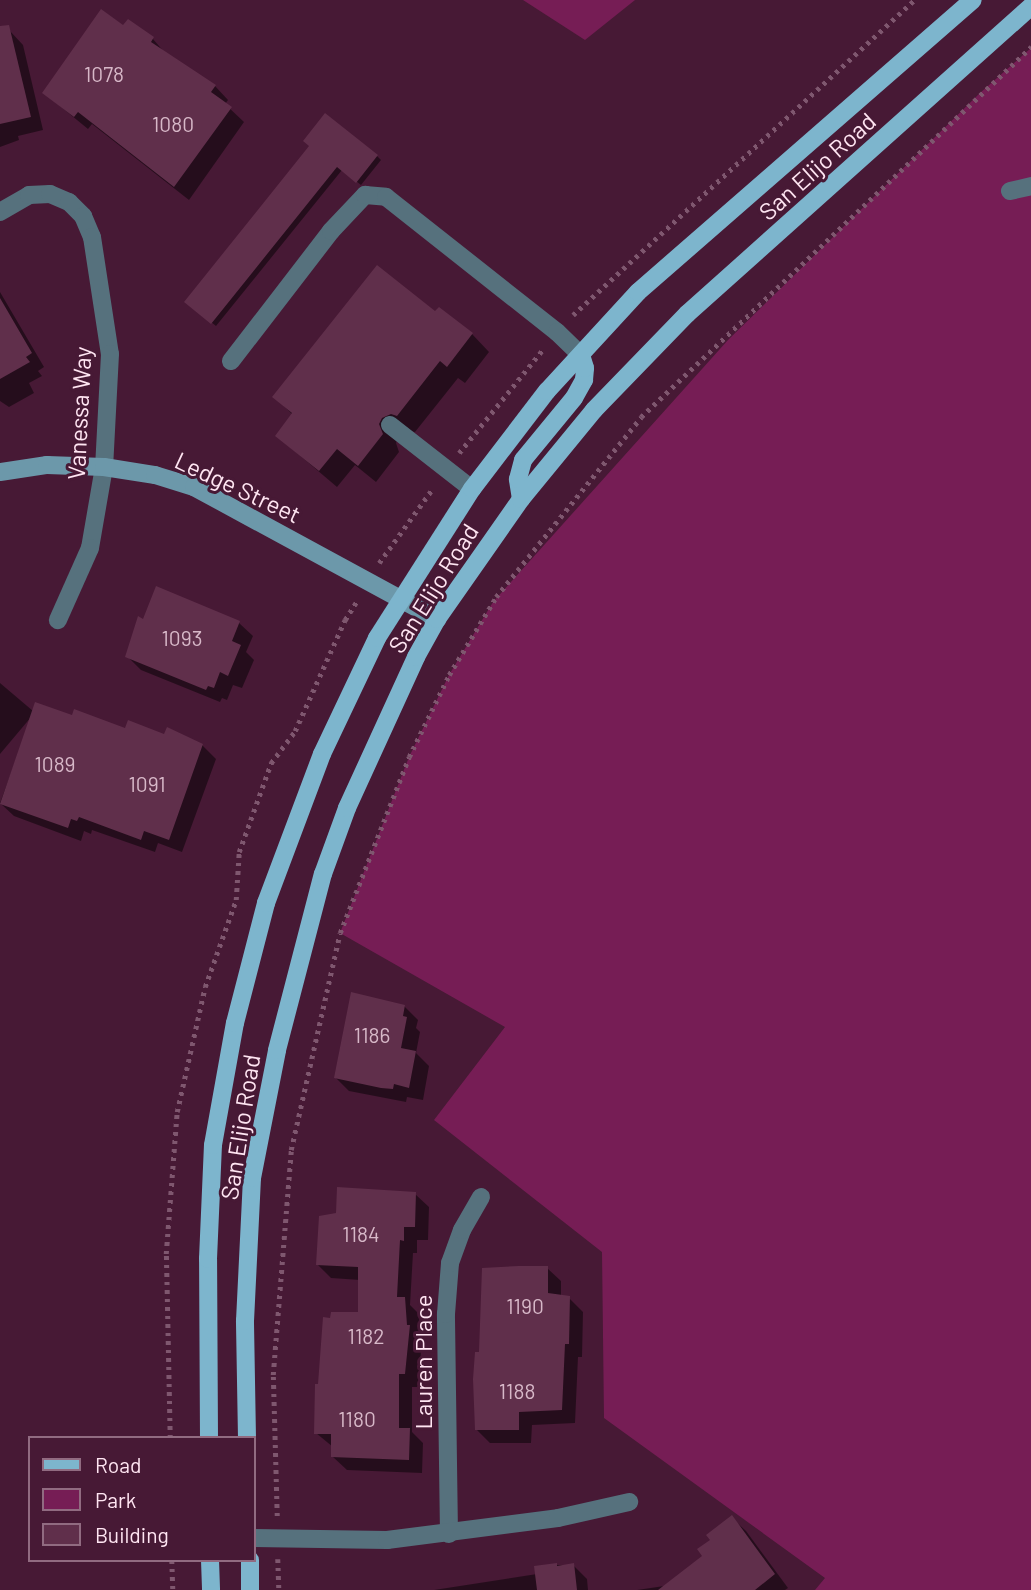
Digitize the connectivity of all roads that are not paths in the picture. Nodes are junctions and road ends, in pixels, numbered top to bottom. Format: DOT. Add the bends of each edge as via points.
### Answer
graph roads {
  1 [pos="973,0"];
  2 [pos="1031,6"];
  3 [pos="1031,186"];
  4 [pos="1010,191"];
  5 [pos="0,212"];
  6 [pos="581,355"];
  7 [pos="231,360"];
  8 [pos="390,425"];
  9 [pos="104,467"];
  10 [pos="0,472"];
  11 [pos="472,489"];
  12 [pos="521,499"];
  13 [pos="400,598"];
  14 [pos="437,619"];
  15 [pos="58,620"];
  16 [pos="481,1197"];
  17 [pos="209,1436"];
  18 [pos="247,1436"];
  19 [pos="629,1502"];
  20 [pos="449,1534"];
  21 [pos="256,1538"];
  22 [pos="210,1562"];
  23 [pos="250,1562"];
  24 [pos="211,1590"];
  25 [pos="250,1590"];
  1 -- 6 [label="main road, San Elijo Road" via="638,292"];
  2 -- 12 [label="main road, San Elijo Road" via="687,314 594,410"];
  3 -- 4 [label="street"];
  5 -- 9 [label="street, Vanessa Way" via="29,195 50,194 69,202 83,216 110,354"];
  6 -- 7 [label="street" via="386,197 365,195 331,231"];
  6 -- 11 [label="main road, San Elijo Road" via="547,391"];
  6 -- 12 [label="main road" via="584,380 575,398 523,460 518,479"];
  8 -- 11 [label="street"];
  9 -- 10 [label="street, Ledge Street" via="47,465"];
  9 -- 13 [label="street, Ledge Street" via="194,487"];
  9 -- 15 [label="street, Vanessa Way" via="90,548"];
  11 -- 13 [label="main road, San Elijo Road"];
  12 -- 14 [label="main road, San Elijo Road"];
  13 -- 14 [label="street, Ledge Street"];
  13 -- 17 [label="main road, San Elijo Road" via="322,754 267,903 235,1023 214,1145 208,1259"];
  14 -- 18 [label="main road, San Elijo Road" via="347,808 323,874 277,1050 253,1178 244,1321"];
  16 -- 20 [label="street, Lauren Place" via="450,1263 446,1314"];
  19 -- 20 [label="street"];
  20 -- 21 [label="street" via="344,1542"];
  22 -- 24 [label="main road"];
  23 -- 25 [label="main road"];
}
